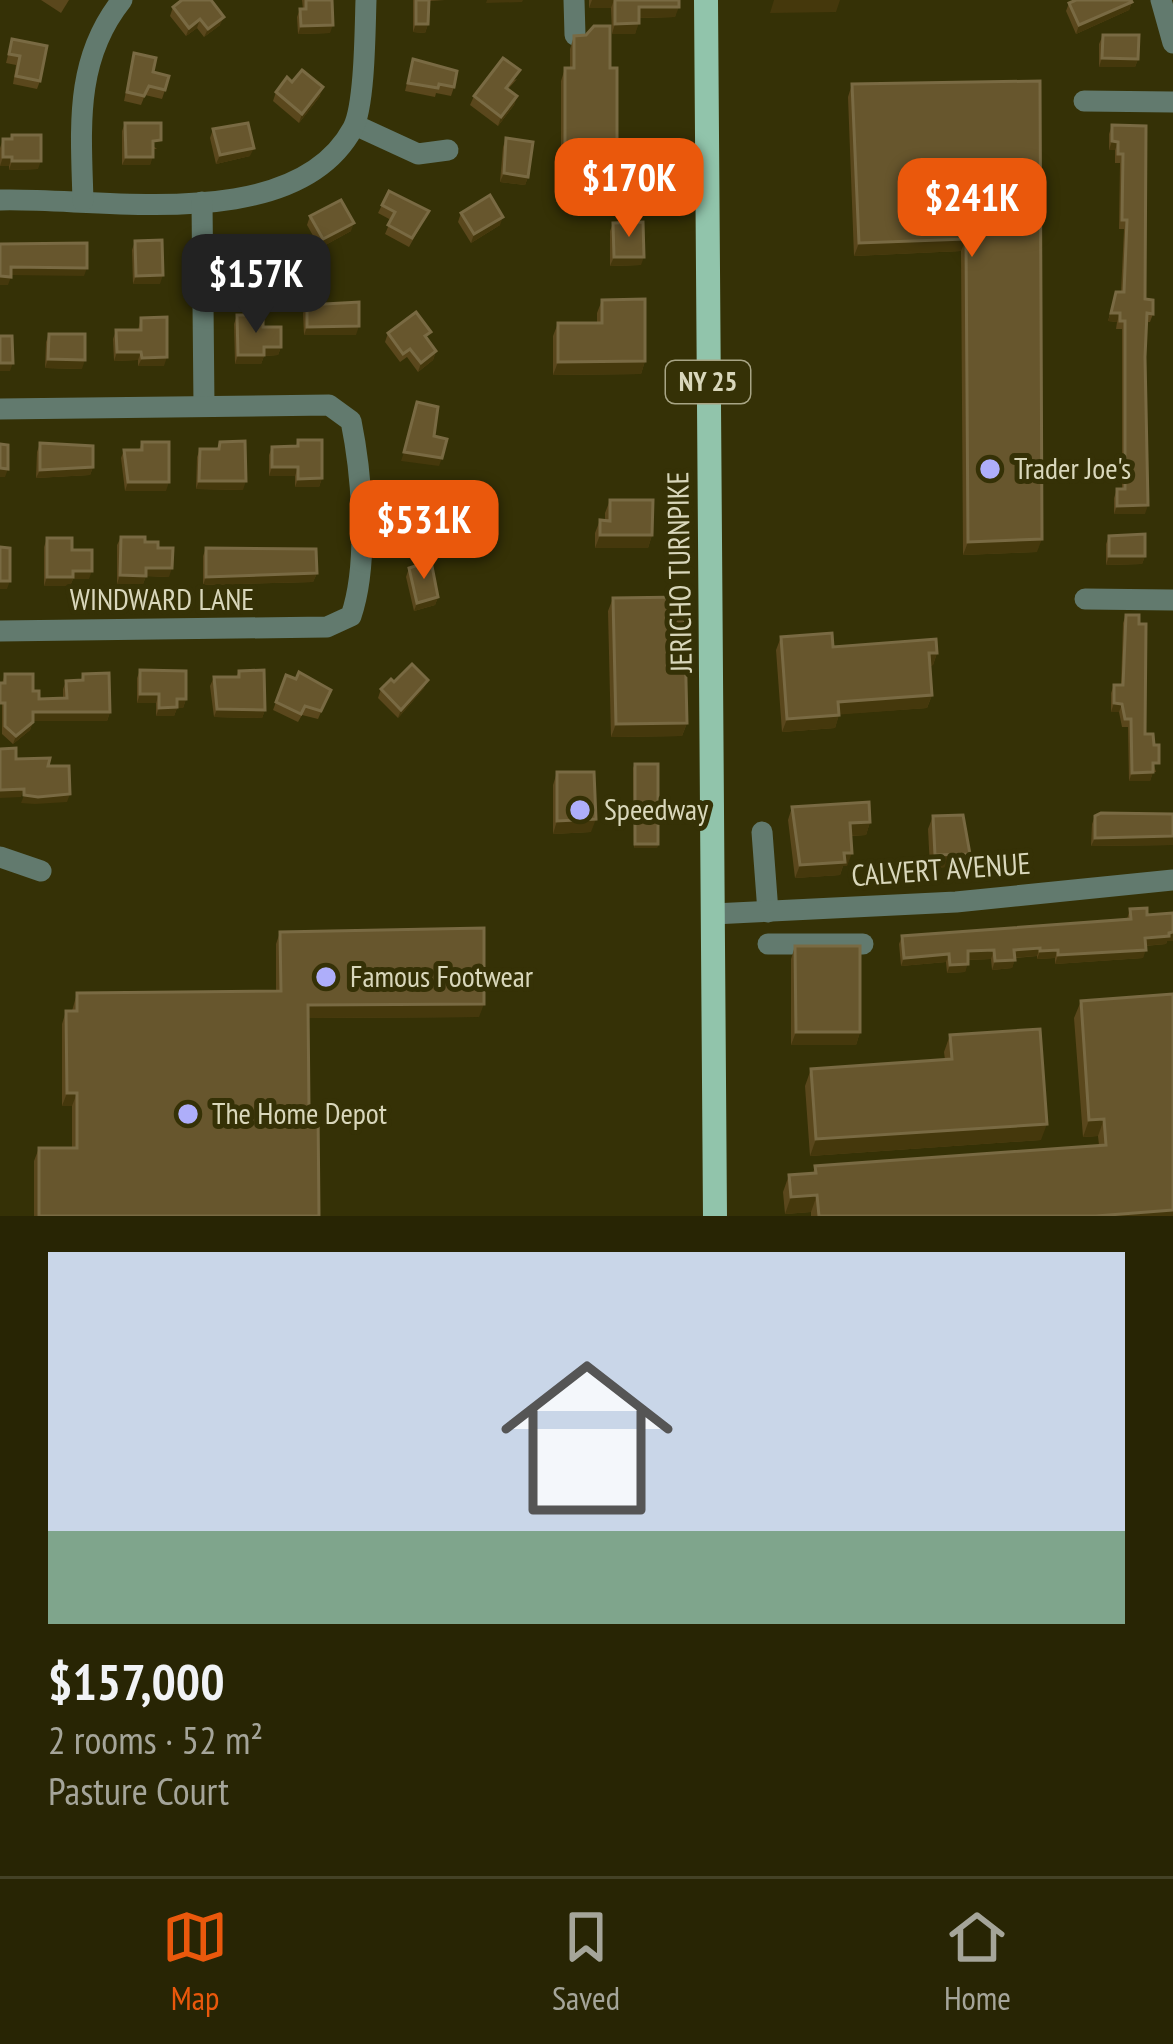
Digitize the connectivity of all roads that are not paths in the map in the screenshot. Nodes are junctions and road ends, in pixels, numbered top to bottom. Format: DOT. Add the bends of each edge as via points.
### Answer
graph roads {
  1 [pos="122,0"];
  2 [pos="365,0"];
  3 [pos="574,0"];
  4 [pos="706,0"];
  5 [pos="1161,0"];
  6 [pos="574,35"];
  7 [pos="1173,43"];
  8 [pos="1084,101"];
  9 [pos="1173,102"];
  10 [pos="355,125"];
  11 [pos="448,150"];
  12 [pos="0,200"];
  13 [pos="83,201"];
  14 [pos="202,202"];
  15 [pos="204,406"];
  16 [pos="0,409"];
  17 [pos="1085,599"];
  18 [pos="1173,600"];
  19 [pos="0,631"];
  20 [pos="762,832"];
  21 [pos="0,857"];
  22 [pos="41,872"];
  23 [pos="1173,880"];
  24 [pos="768,911"];
  25 [pos="713,914"];
  26 [pos="768,944"];
  27 [pos="863,944"];
  28 [pos="715,1216"];
  1 -- 13 [label="street" via="104,23 83,82"];
  2 -- 10 [label="street"];
  3 -- 6 [label="street"];
  4 -- 25 [label="main road, JERICHO TURNPIKE / NY 25"];
  5 -- 7 [label="street"];
  8 -- 9 [label="street"];
  10 -- 11 [label="street" via="418,154"];
  10 -- 14 [label="street" via="304,177"];
  12 -- 13 [label="street"];
  13 -- 14 [label="street"];
  14 -- 15 [label="street"];
  15 -- 16 [label="street, WINDWARD LANE"];
  15 -- 19 [label="street, WINDWARD LANE" via="329,405 351,421 360,590 351,616 327,627"];
  17 -- 18 [label="street"];
  20 -- 24 [label="street"];
  21 -- 22 [label="street"];
  23 -- 24 [label="street, CALVERT AVENUE"];
  24 -- 25 [label="street, CALVERT AVENUE"];
  25 -- 28 [label="main road, JERICHO TURNPIKE / NY 25"];
  26 -- 27 [label="street"];
}
